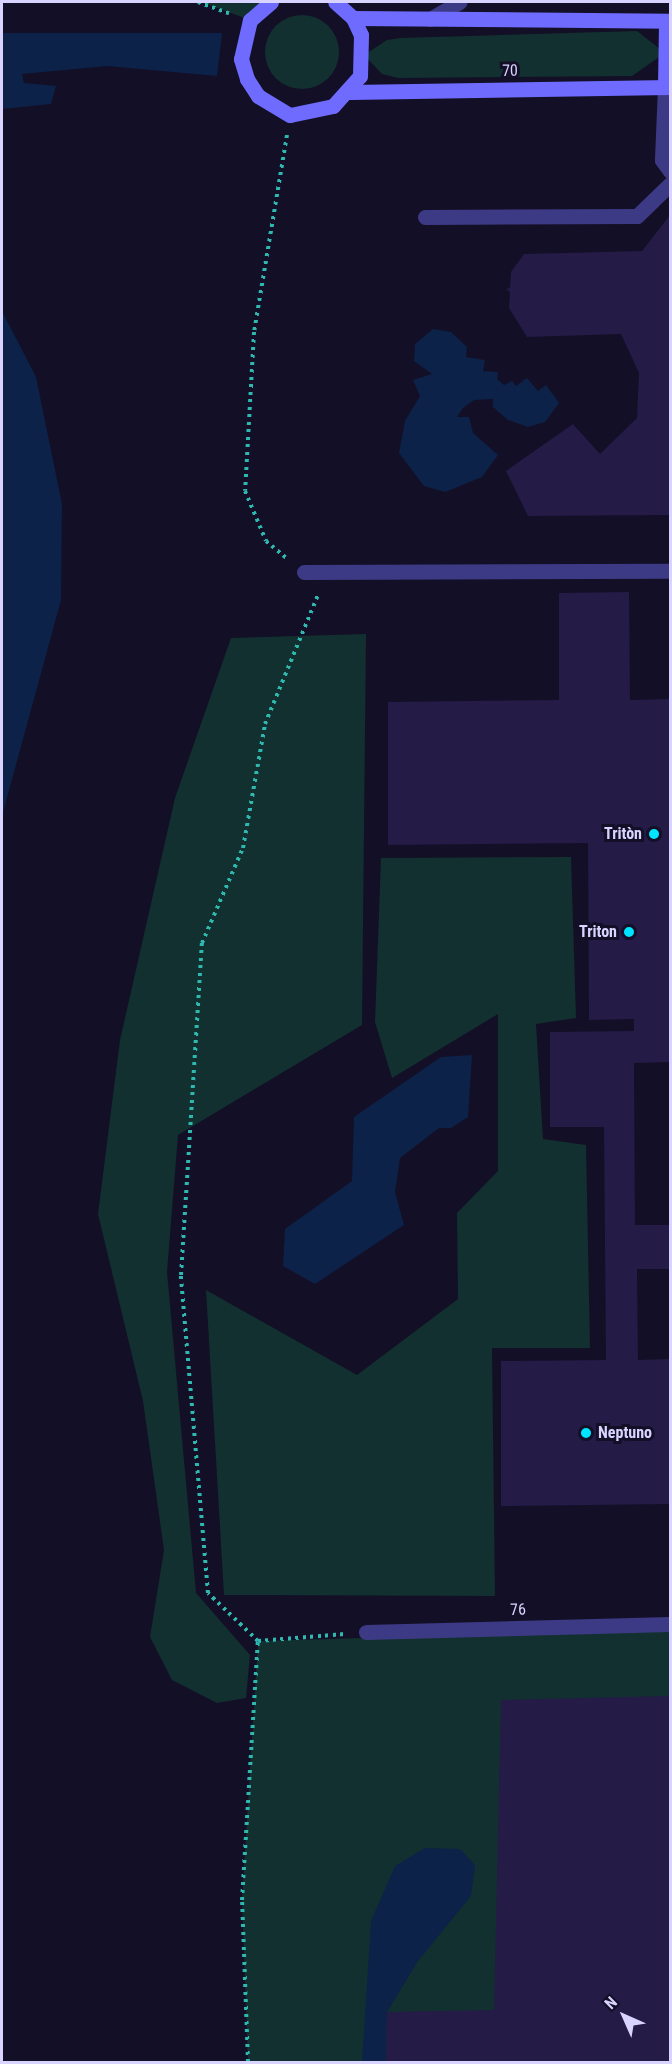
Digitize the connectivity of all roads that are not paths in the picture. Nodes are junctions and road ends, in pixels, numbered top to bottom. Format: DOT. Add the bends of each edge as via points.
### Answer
graph roads {
  1 [pos="271,2"];
  2 [pos="335,2"];
  3 [pos="459,2"];
  4 [pos="353,18"];
  5 [pos="430,19"];
  6 [pos="668,21"];
  7 [pos="668,87"];
  8 [pos="350,92"];
  9 [pos="670,171"];
  10 [pos="670,184"];
  11 [pos="425,218"];
  12 [pos="670,571"];
  13 [pos="304,572"];
  14 [pos="670,1624"];
  15 [pos="366,1632"];
  1 -- 8 [label="street" via="250,20 242,59 247,79 258,96 290,115 324,110"];
  2 -- 4 [label="street"];
  3 -- 5 [label="street"];
  4 -- 5 [label="street"];
  4 -- 8 [label="street" via="364,55"];
  5 -- 6 [label="street"];
  6 -- 7 [label="street"];
  7 -- 8 [label="street, 70"];
  7 -- 9 [label="street" via="662,160"];
  10 -- 11 [label="street" via="637,216"];
  12 -- 13 [label="street"];
  14 -- 15 [label="street, 76"];
}
